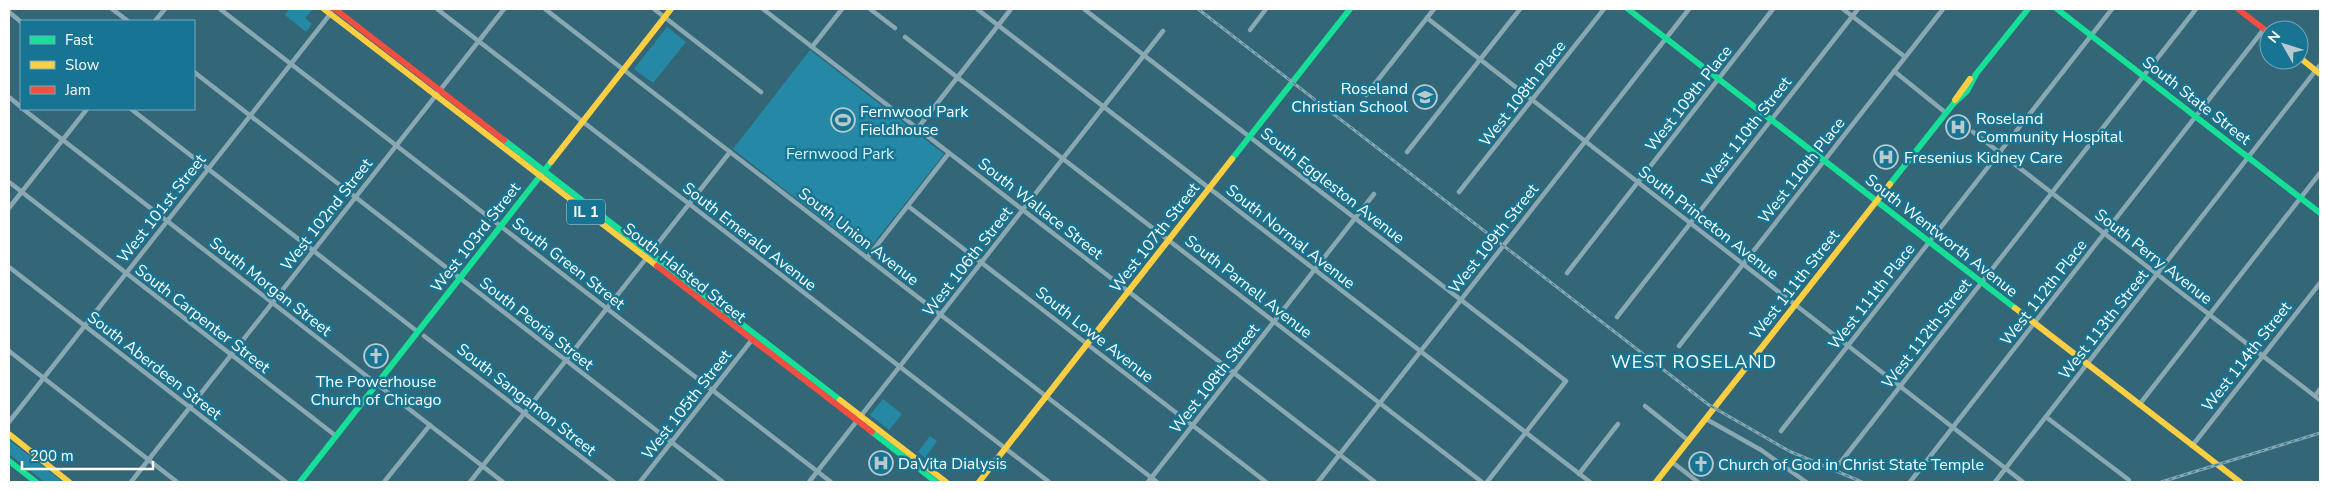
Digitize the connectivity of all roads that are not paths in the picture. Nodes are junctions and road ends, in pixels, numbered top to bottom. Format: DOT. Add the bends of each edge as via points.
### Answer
graph roads {
  1 [pos="112,9"];
  2 [pos="165,9"];
  3 [pos="220,9"];
  4 [pos="324,9"];
  5 [pos="438,9"];
  6 [pos="504,9"];
  7 [pos="546,9"];
  8 [pos="654,9"];
  9 [pos="671,9"];
  10 [pos="763,9"];
  11 [pos="842,9"];
  12 [pos="870,9"];
  13 [pos="977,9"];
  14 [pos="1011,9"];
  15 [pos="1084,9"];
  16 [pos="1266,9"];
  17 [pos="1350,9"];
  18 [pos="1434,9"];
  19 [pos="1520,9"];
  20 [pos="1604,9"];
  21 [pos="1628,9"];
  22 [pos="1689,9"];
  23 [pos="1774,9"];
  24 [pos="1843,9"];
  25 [pos="1858,9"];
  26 [pos="1943,9"];
  27 [pos="2028,9"];
  28 [pos="2056,9"];
  29 [pos="2112,9"];
  30 [pos="2196,9"];
  31 [pos="2238,9"];
  32 [pos="333,10"];
  33 [pos="9,12"];
  34 [pos="1852,16"];
  35 [pos="665,17"];
  36 [pos="1426,18"];
  37 [pos="127,20"];
  38 [pos="156,20"];
  39 [pos="20,21"];
  40 [pos="998,25"];
  41 [pos="2259,25"];
  42 [pos="895,28"];
  43 [pos="1250,30"];
  44 [pos="1163,31"];
  45 [pos="2091,35"];
  46 [pos="906,36"];
  47 [pos="1666,38"];
  48 [pos="479,41"];
  49 [pos="2259,41"];
  50 [pos="812,47"];
  51 [pos="1144,55"];
  52 [pos="1905,57"];
  53 [pos="1480,60"];
  54 [pos="291,63"];
  55 [pos="623,69"];
  56 [pos="2319,70"];
  57 [pos="1894,71"];
  58 [pos="195,73"];
  59 [pos="2143,76"];
  60 [pos="958,77"];
  61 [pos="1718,79"];
  62 [pos="761,92"];
  63 [pos="438,93"];
  64 [pos="1366,95"];
  65 [pos="9,97"];
  66 [pos="1532,100"];
  67 [pos="20,106"];
  68 [pos="1104,107"];
  69 [pos="25,110"];
  70 [pos="86,110"];
  71 [pos="132,110"];
  72 [pos="1946,112"];
  73 [pos="249,116"];
  74 [pos="2196,116"];
  75 [pos="1771,120"];
  76 [pos="583,122"];
  77 [pos="917,129"];
  78 [pos="1973,132"];
  79 [pos="1250,137"];
  80 [pos="63,139"];
  81 [pos="1585,141"];
  82 [pos="397,145"];
  83 [pos="730,152"];
  84 [pos="1407,152"];
  85 [pos="1999,152"];
  86 [pos="949,153"];
  87 [pos="2249,157"];
  88 [pos="1063,158"];
  89 [pos="1824,161"];
  90 [pos="208,168"];
  91 [pos="2320,173"];
  92 [pos="542,174"];
  93 [pos="9,182"];
  94 [pos="1637,182"];
  95 [pos="1209,188"];
  96 [pos="22,192"];
  97 [pos="1459,192"];
  98 [pos="2052,193"];
  99 [pos="1374,194"];
  100 [pos="355,198"];
  101 [pos="2301,198"];
  102 [pos="1876,202"];
  103 [pos="689,204"];
  104 [pos="908,206"];
  105 [pos="9,208"];
  106 [pos="1022,210"];
  107 [pos="2320,212"];
  108 [pos="1356,218"];
  109 [pos="167,221"];
  110 [pos="1690,223"];
  111 [pos="501,226"];
  112 [pos="2105,233"];
  113 [pos="1169,240"];
  114 [pos="1929,242"];
  115 [pos="314,251"];
  116 [pos="648,256"];
  117 [pos="867,258"];
  118 [pos="982,262"];
  119 [pos="1742,264"];
  120 [pos="9,267"];
  121 [pos="1315,270"];
  122 [pos="1566,272"];
  123 [pos="126,274"];
  124 [pos="2157,274"];
  125 [pos="459,279"];
  126 [pos="2320,282"];
  127 [pos="1981,283"];
  128 [pos="1128,292"];
  129 [pos="1461,299"];
  130 [pos="272,303"];
  131 [pos="1795,306"];
  132 [pos="607,308"];
  133 [pos="940,315"];
  134 [pos="2210,315"];
  135 [pos="1617,316"];
  136 [pos="1274,322"];
  137 [pos="2034,324"];
  138 [pos="84,326"];
  139 [pos="421,334"];
  140 [pos="754,338"];
  141 [pos="1087,344"];
  142 [pos="1679,346"];
  143 [pos="1847,346"];
  144 [pos="9,351"];
  145 [pos="1420,352"];
  146 [pos="231,355"];
  147 [pos="2263,356"];
  148 [pos="566,361"];
  149 [pos="2087,364"];
  150 [pos="899,367"];
  151 [pos="1234,373"];
  152 [pos="43,378"];
  153 [pos="377,384"];
  154 [pos="1900,387"];
  155 [pos="2320,389"];
  156 [pos="712,390"];
  157 [pos="1046,396"];
  158 [pos="2315,396"];
  159 [pos="2320,400"];
  160 [pos="1380,403"];
  161 [pos="2140,405"];
  162 [pos="1645,406"];
  163 [pos="190,408"];
  164 [pos="524,413"];
  165 [pos="2046,417"];
  166 [pos="859,419"];
  167 [pos="1706,419"];
  168 [pos="9,422"];
  169 [pos="1618,424"];
  170 [pos="430,425"];
  171 [pos="1193,426"];
  172 [pos="1952,428"];
  173 [pos="1781,430"];
  174 [pos="1526,433"];
  175 [pos="9,434"];
  176 [pos="336,436"];
  177 [pos="1689,440"];
  178 [pos="671,442"];
  179 [pos="2192,446"];
  180 [pos="1005,449"];
  181 [pos="1339,454"];
  182 [pos="148,460"];
  183 [pos="9,461"];
  184 [pos="1672,462"];
  185 [pos="1840,464"];
  186 [pos="482,466"];
  187 [pos="2005,469"];
  188 [pos="817,472"];
  189 [pos="1579,474"];
  190 [pos="1150,480"];
  191 [pos="2128,480"];
  192 [pos="36,482"];
  193 [pos="69,482"];
  194 [pos="131,482"];
  195 [pos="177,482"];
  196 [pos="286,482"];
  197 [pos="300,482"];
  198 [pos="384,482"];
  199 [pos="470,482"];
  200 [pos="504,482"];
  201 [pos="614,482"];
  202 [pos="640,482"];
  203 [pos="723,482"];
  204 [pos="809,482"];
  205 [pos="831,482"];
  206 [pos="936,482"];
  207 [pos="946,482"];
  208 [pos="979,482"];
  209 [pos="1049,482"];
  210 [pos="1157,482"];
  211 [pos="1266,482"];
  212 [pos="1318,482"];
  213 [pos="1375,482"];
  214 [pos="1482,482"];
  215 [pos="1487,482"];
  216 [pos="1590,482"];
  217 [pos="1656,482"];
  218 [pos="1698,482"];
  219 [pos="1806,482"];
  220 [pos="1910,482"];
  221 [pos="1995,482"];
  222 [pos="2023,482"];
  223 [pos="2240,482"];
  1 -- 37 [label="street"];
  2 -- 38 [label="street"];
  3 -- 54 [label="street, South Green Street"];
  4 -- 32 [label="main road, South Halsted Street / IL 1"];
  5 -- 48 [label="street, South Emerald Avenue"];
  6 -- 48 [label="street, West 102nd Street"];
  7 -- 55 [label="street, South Union Avenue"];
  8 -- 35 [label="street"];
  9 -- 35 [label="main road, West 103rd Street"];
  10 -- 50 [label="street, South Wallace Street"];
  11 -- 50 [label="street"];
  12 -- 42 [label="street"];
  13 -- 40 [label="street, South Normal Avenue"];
  14 -- 40 [label="street"];
  15 -- 51 [label="street, South Eggleston Avenue"];
  16 -- 43 [label="street"];
  17 -- 79 [label="main road, West 107th Street"];
  18 -- 36 [label="street"];
  19 -- 53 [label="street"];
  20 -- 66 [label="street, West 108th Place"];
  21 -- 47 [label="main road, South Wentworth Avenue"];
  22 -- 47 [label="street, West 109th Street"];
  23 -- 61 [label="street, West 109th Place"];
  24 -- 34 [label="street"];
  25 -- 34 [label="street, West 110th Street"];
  26 -- 52 [label="street, West 110th Place"];
  27 -- 72 [label="main road, West 111th Street" via="1976,74 1968,89"];
  28 -- 45 [label="main road, South State Street"];
  29 -- 45 [label="street, West 111th Place"];
  30 -- 59 [label="street, West 112th Street"];
  31 -- 41 [label="main road"];
  32 -- 54 [label="street, West 101st Street"];
  32 -- 63 [label="main road, South Halsted Street / IL 1"];
  33 -- 39 [label="street"];
  34 -- 52 [label="street"];
  34 -- 75 [label="street, West 110th Street"];
  35 -- 55 [label="main road, West 103rd Street"];
  35 -- 62 [label="street"];
  36 -- 53 [label="street, South Princeton Avenue"];
  36 -- 64 [label="street"];
  40 -- 60 [label="street"];
  40 -- 68 [label="street, South Normal Avenue"];
  44 -- 51 [label="street, West 106th Street"];
  45 -- 59 [label="main road, South State Street"];
  45 -- 85 [label="street, West 111th Place"];
  46 -- 60 [label="street, South Parnell Avenue"];
  47 -- 61 [label="main road, South Wentworth Avenue"];
  47 -- 81 [label="street, West 109th Street"];
  48 -- 63 [label="street, West 102nd Street"];
  48 -- 76 [label="street, South Emerald Avenue"];
  49 -- 74 [label="street, West 112th Place"];
  50 -- 77 [label="street, South Wallace Street"];
  51 -- 68 [label="street, West 106th Street"];
  51 -- 79 [label="street, South Eggleston Avenue"];
  52 -- 57 [label="street, West 110th Place"];
  53 -- 66 [label="street, South Princeton Avenue"];
  53 -- 84 [label="street"];
  54 -- 73 [label="street, West 101st Street"];
  54 -- 82 [label="street, South Green Street"];
  55 -- 76 [label="main road, West 103rd Street"];
  55 -- 83 [label="street, South Union Avenue"];
  56 -- 87 [label="street, West 113th Street"];
  57 -- 72 [label="street"];
  57 -- 89 [label="street, West 110th Place"];
  58 -- 73 [label="street, South Peoria Street"];
  59 -- 74 [label="main road, South State Street"];
  59 -- 98 [label="street, West 112th Street"];
  60 -- 77 [label="street"];
  60 -- 88 [label="street, South Parnell Avenue"];
  61 -- 75 [label="main road, South Wentworth Avenue"];
  61 -- 94 [label="street, West 109th Place"];
  63 -- 82 [label="street, West 102nd Street"];
  63 -- 92 [label="main road, South Halsted Street / IL 1"];
  65 -- 67 [label="street, South Morgan Street"];
  66 -- 81 [label="street, South Princeton Avenue"];
  66 -- 97 [label="street, West 108th Place"];
  68 -- 88 [label="street, West 106th Street"];
  68 -- 95 [label="street, South Normal Avenue"];
  69 -- 80 [label="street, South Morgan Street"];
  70 -- 80 [label="street"];
  71 -- 90 [label="street, South Sangamon Street"];
  72 -- 102 [label="main road, West 111th Street"];
  73 -- 90 [label="street, West 101st Street"];
  73 -- 100 [label="street, South Peoria Street"];
  74 -- 87 [label="main road, South State Street"];
  74 -- 112 [label="street, West 112th Place"];
  75 -- 89 [label="main road, South Wentworth Avenue"];
  75 -- 110 [label="street, West 110th Street"];
  76 -- 92 [label="main road, West 103rd Street"];
  76 -- 103 [label="street, South Emerald Avenue"];
  77 -- 86 [label="street, South Wallace Street"];
  78 -- 85 [label="street, South Perry Avenue"];
  79 -- 95 [label="main road, West 107th Street"];
  79 -- 108 [label="street, South Eggleston Avenue"];
  80 -- 96 [label="street"];
  80 -- 109 [label="street, South Morgan Street"];
  81 -- 94 [label="street, South Princeton Avenue"];
  81 -- 129 [label="street, West 109th Street"];
  82 -- 100 [label="street, West 102nd Street"];
  82 -- 111 [label="street, South Green Street"];
  83 -- 103 [label="street"];
  83 -- 117 [label="street, South Union Avenue"];
  85 -- 98 [label="street, South Perry Avenue"];
  85 -- 114 [label="street, West 111th Place"];
  86 -- 104 [label="street"];
  86 -- 106 [label="street, South Wallace Street"];
  87 -- 101 [label="main road, South State Street"];
  87 -- 124 [label="street, West 113th Street"];
  88 -- 106 [label="street, West 106th Street"];
  88 -- 113 [label="street, South Parnell Avenue"];
  89 -- 102 [label="main road, South Wentworth Avenue"];
  89 -- 119 [label="street, West 110th Place"];
  90 -- 109 [label="street, West 101st Street"];
  90 -- 115 [label="street, South Sangamon Street"];
  91 -- 101 [label="street"];
  92 -- 111 [label="main road, West 103rd Street"];
  92 -- 116 [label="main road, South Halsted Street / IL 1"];
  93 -- 96 [label="street, South Carpenter Street"];
  94 -- 110 [label="street, South Princeton Avenue"];
  94 -- 122 [label="street, West 109th Place"];
  95 -- 113 [label="main road, West 107th Street"];
  95 -- 121 [label="street, South Normal Avenue"];
  96 -- 105 [label="street"];
  96 -- 123 [label="street, South Carpenter Street"];
  98 -- 112 [label="street, South Perry Avenue"];
  98 -- 127 [label="street, West 112th Street"];
  99 -- 108 [label="street, West 108th Street"];
  100 -- 115 [label="street, West 102nd Street"];
  100 -- 125 [label="street, South Peoria Street"];
  101 -- 107 [label="main road, South State Street"];
  101 -- 134 [label="street"];
  102 -- 114 [label="main road, South Wentworth Avenue"];
  102 -- 131 [label="main road, West 111th Street"];
  103 -- 116 [label="street"];
  103 -- 150 [label="street, South Emerald Avenue"];
  104 -- 117 [label="street"];
  104 -- 118 [label="street, South Lowe Avenue"];
  106 -- 118 [label="street, West 106th Street"];
  106 -- 128 [label="street, South Wallace Street"];
  108 -- 121 [label="street, West 108th Street"];
  108 -- 129 [label="street, South Eggleston Avenue"];
  109 -- 123 [label="street, West 101st Street"];
  109 -- 130 [label="street, South Morgan Street"];
  110 -- 119 [label="street, South Princeton Avenue"];
  110 -- 135 [label="street, West 110th Street"];
  111 -- 125 [label="main road, West 103rd Street"];
  111 -- 132 [label="street, South Green Street"];
  112 -- 124 [label="street, South Perry Avenue"];
  112 -- 137 [label="street, West 112th Place"];
  113 -- 128 [label="main road, West 107th Street"];
  113 -- 136 [label="street, South Parnell Avenue"];
  114 -- 127 [label="main road, South Wentworth Avenue"];
  114 -- 143 [label="street, West 111th Place"];
  115 -- 130 [label="street, West 102nd Street"];
  115 -- 139 [label="street, South Sangamon Street"];
  116 -- 132 [label="street"];
  116 -- 140 [label="main road, South Halsted Street / IL 1"];
  117 -- 133 [label="street, South Union Avenue"];
  118 -- 133 [label="street, West 106th Street"];
  118 -- 141 [label="street, South Lowe Avenue"];
  119 -- 131 [label="street, South Princeton Avenue"];
  119 -- 142 [label="street, West 110th Place"];
  120 -- 138 [label="street, South Aberdeen Street"];
  121 -- 136 [label="street, West 108th Street"];
  121 -- 145 [label="street, South Normal Avenue"];
  123 -- 138 [label="street, West 101st Street"];
  123 -- 146 [label="street, South Carpenter Street"];
  124 -- 134 [label="street, South Perry Avenue"];
  124 -- 149 [label="street, West 113th Street"];
  125 -- 139 [label="main road, West 103rd Street"];
  125 -- 148 [label="street, South Peoria Street"];
  126 -- 147 [label="street, West 114th Street"];
  127 -- 137 [label="main road, South Wentworth Avenue"];
  127 -- 154 [label="street, West 112th Street"];
  128 -- 141 [label="main road, West 107th Street"];
  128 -- 151 [label="street, South Wallace Street"];
  129 -- 145 [label="street, West 109th Street"];
  129 -- 174 [label="street, South Eggleston Avenue" via="1566,380"];
  130 -- 146 [label="street, West 102nd Street"];
  130 -- 153 [label="street, South Morgan Street"];
  131 -- 143 [label="street, South Princeton Avenue"];
  131 -- 167 [label="main road, West 111th Street"];
  132 -- 148 [label="street"];
  132 -- 156 [label="street, South Green Street"];
  133 -- 150 [label="street, West 106th Street"];
  133 -- 157 [label="street, South Union Avenue"];
  134 -- 147 [label="street, South Perry Avenue"];
  134 -- 161 [label="street"];
  136 -- 151 [label="street, West 108th Street"];
  136 -- 160 [label="street, South Parnell Avenue"];
  137 -- 149 [label="main road, South Wentworth Avenue"];
  137 -- 172 [label="street, West 112th Place"];
  138 -- 152 [label="street, West 101st Street"];
  138 -- 163 [label="street, South Aberdeen Street"];
  139 -- 153 [label="main road, West 103rd Street"];
  139 -- 164 [label="street, South Sangamon Street"];
  140 -- 156 [label="street, West 105th Street"];
  140 -- 166 [label="main road, South Halsted Street / IL 1"];
  141 -- 157 [label="main road, West 107th Street"];
  141 -- 171 [label="street, South Lowe Avenue"];
  143 -- 154 [label="street, South Princeton Avenue"];
  143 -- 173 [label="street, West 111th Place"];
  144 -- 152 [label="street"];
  145 -- 160 [label="street, West 109th Street"];
  145 -- 174 [label="street, South Normal Avenue"];
  146 -- 163 [label="street, West 102nd Street"];
  146 -- 176 [label="street, South Carpenter Street"];
  147 -- 158 [label="street, South Perry Avenue"];
  147 -- 179 [label="street, West 114th Street"];
  148 -- 164 [label="street"];
  148 -- 178 [label="street, South Peoria Street"];
  149 -- 161 [label="main road, South Wentworth Avenue"];
  149 -- 165 [label="street, West 113th Street"];
  150 -- 166 [label="street, West 106th Street"];
  150 -- 180 [label="street, South Emerald Avenue"];
  151 -- 171 [label="street, West 108th Street"];
  151 -- 181 [label="street, South Wallace Street"];
  152 -- 168 [label="street, West 101st Street"];
  152 -- 182 [label="street"];
  153 -- 170 [label="street, South Morgan Street"];
  153 -- 176 [label="main road, West 103rd Street"];
  154 -- 172 [label="street, South Princeton Avenue"];
  154 -- 185 [label="street, West 112th Street"];
  155 -- 158 [label="street"];
  156 -- 178 [label="street, West 105th Street"];
  156 -- 188 [label="street, South Green Street"];
  157 -- 180 [label="main road, West 107th Street"];
  157 -- 190 [label="street, South Union Avenue"];
  158 -- 159 [label="street, South Perry Avenue"];
  160 -- 181 [label="street, West 109th Street"];
  160 -- 214 [label="street, South Parnell Avenue"];
  161 -- 179 [label="main road, South Wentworth Avenue"];
  162 -- 177 [label="street"];
  163 -- 182 [label="street, West 102nd Street"];
  163 -- 196 [label="street, South Aberdeen Street"];
  164 -- 186 [label="street"];
  164 -- 201 [label="street, South Sangamon Street"];
  165 -- 187 [label="street, West 113th Street"];
  165 -- 191 [label="street"];
  166 -- 188 [label="street, West 106th Street"];
  166 -- 206 [label="main road, South Halsted Street / IL 1"];
  166 -- 207 [label="main road, South Halsted Street / IL 1"];
  167 -- 177 [label="main road, West 111th Street"];
  167 -- 219 [label="street" via="1761,450"];
  169 -- 189 [label="street"];
  170 -- 186 [label="street, South Morgan Street"];
  170 -- 198 [label="street"];
  171 -- 190 [label="street, West 108th Street"];
  171 -- 211 [label="street, South Lowe Avenue"];
  172 -- 187 [label="street, South Princeton Avenue"];
  172 -- 220 [label="street, West 112th Place"];
  174 -- 189 [label="street, South Normal Avenue"];
  174 -- 215 [label="street"];
  175 -- 193 [label="main road"];
  176 -- 197 [label="main road, West 103rd Street"];
  177 -- 184 [label="main road, West 111th Street"];
  178 -- 202 [label="street, West 105th Street"];
  178 -- 203 [label="street, South Peoria Street"];
  179 -- 223 [label="main road, South Wentworth Avenue"];
  180 -- 208 [label="main road, West 107th Street"];
  180 -- 209 [label="street, South Emerald Avenue"];
  181 -- 212 [label="street, West 109th Street"];
  181 -- 213 [label="street, South Wallace Street"];
  182 -- 194 [label="street, West 102nd Street"];
  182 -- 195 [label="street"];
  183 -- 192 [label="main road"];
  184 -- 217 [label="main road, West 111th Street"];
  184 -- 218 [label="street"];
  186 -- 199 [label="street"];
  186 -- 200 [label="street, South Morgan Street"];
  187 -- 221 [label="street, West 113th Street"];
  187 -- 222 [label="street, South Princeton Avenue"];
  188 -- 204 [label="street, West 106th Street"];
  188 -- 205 [label="street, South Green Street"];
  189 -- 216 [label="street, South Normal Avenue"];
  190 -- 210 [label="street, South Union Avenue"];
}
